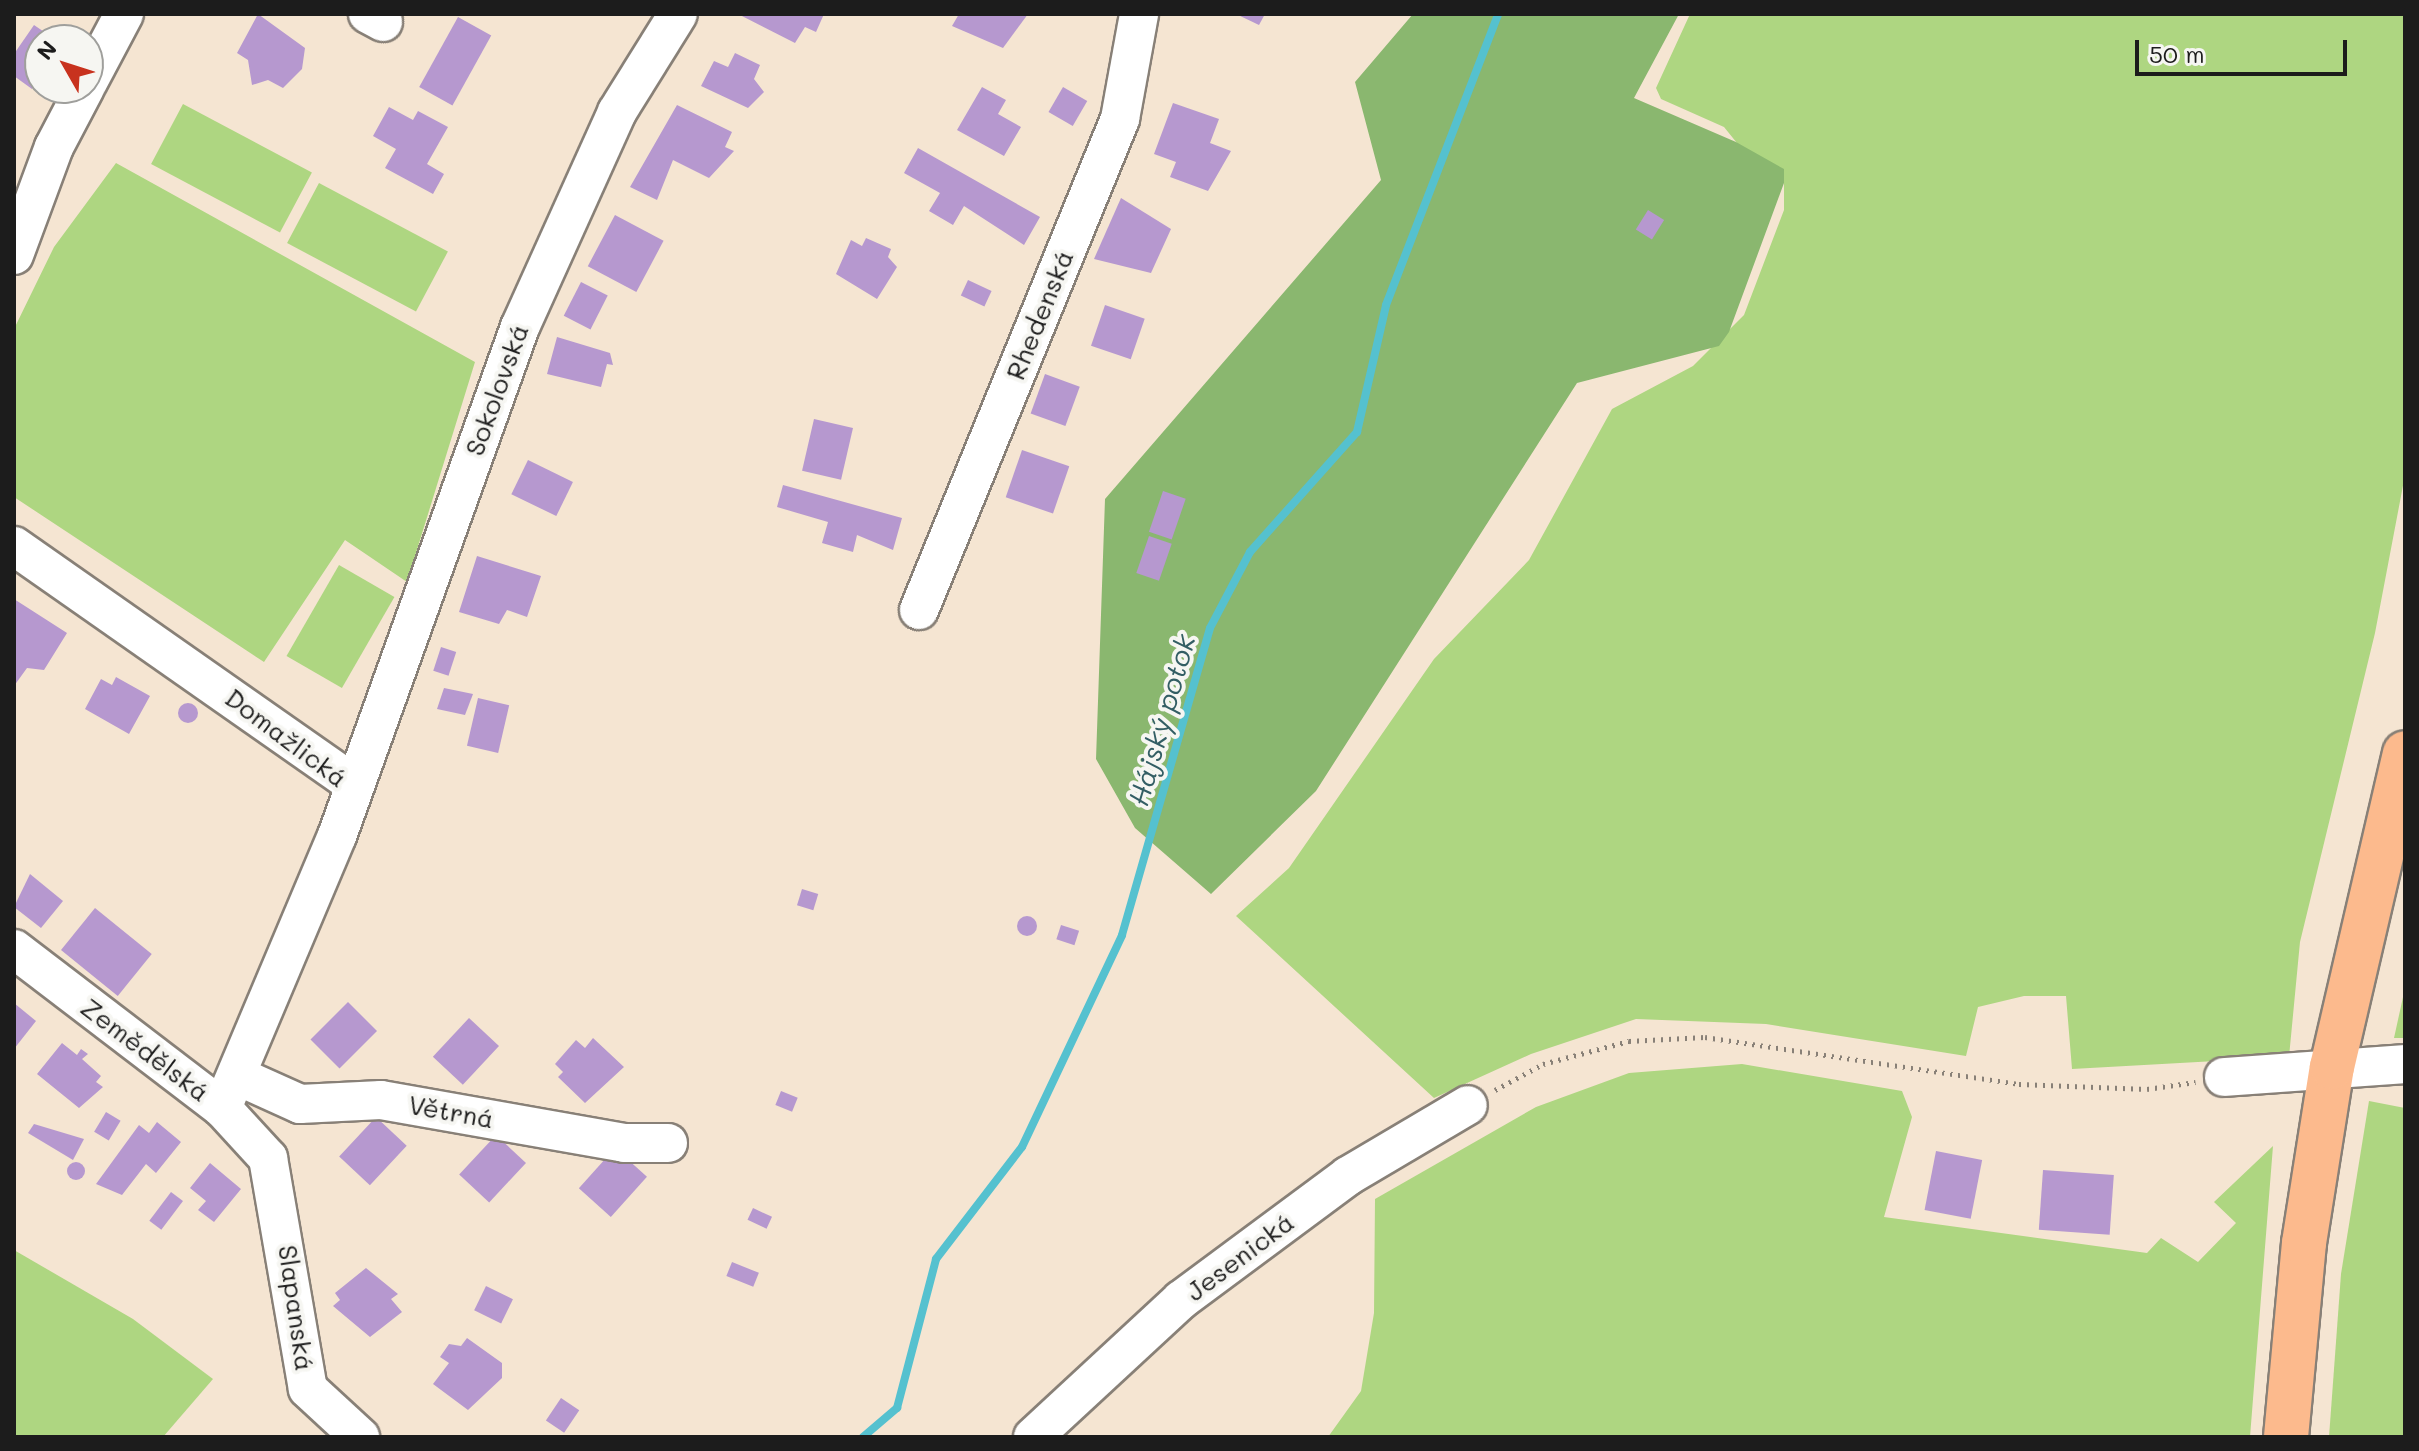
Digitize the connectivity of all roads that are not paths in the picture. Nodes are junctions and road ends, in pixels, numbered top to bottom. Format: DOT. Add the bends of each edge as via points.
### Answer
graph roads {
  1 [pos="124,14"];
  2 [pos="678,14"];
  3 [pos="1139,14"];
  4 [pos="104,52"];
  5 [pos="77,104"];
  6 [pos="25,200"];
  7 [pos="14,255"];
  8 [pos="14,546"];
  9 [pos="919,610"];
  10 [pos="2405,753"];
  11 [pos="354,784"];
  12 [pos="14,949"];
  13 [pos="2405,1064"];
  14 [pos="2332,1067"];
  15 [pos="2224,1077"];
  16 [pos="231,1092"];
  17 [pos="1468,1105"];
  18 [pos="668,1143"];
  19 [pos="268,1158"];
  20 [pos="360,1437"];
  21 [pos="1033,1437"];
  22 [pos="2286,1437"];
  1 -- 4 [label="street"];
  2 -- 11 [label="street, Sokolovská" via="617,112 520,327"];
  3 -- 9 [label="street, Rhedenská" via="1120,119"];
  5 -- 6 [label="street"];
  6 -- 7 [label="street"];
  8 -- 11 [label="street, Domažlická"];
  10 -- 14 [label="main road"];
  11 -- 16 [label="street, Domažlická"];
  12 -- 16 [label="street, Zemědělská"];
  13 -- 14 [label="street"];
  14 -- 15 [label="street"];
  14 -- 22 [label="main road" via="2304,1243"];
  16 -- 18 [label="street, Větrná" via="300,1104 381,1100 624,1143"];
  16 -- 19 [label="street, Zemědělská"];
  17 -- 21 [label="street, Jesenická" via="1348,1176 1181,1300"];
  19 -- 20 [label="street, Slapanská" via="308,1389"];
}
